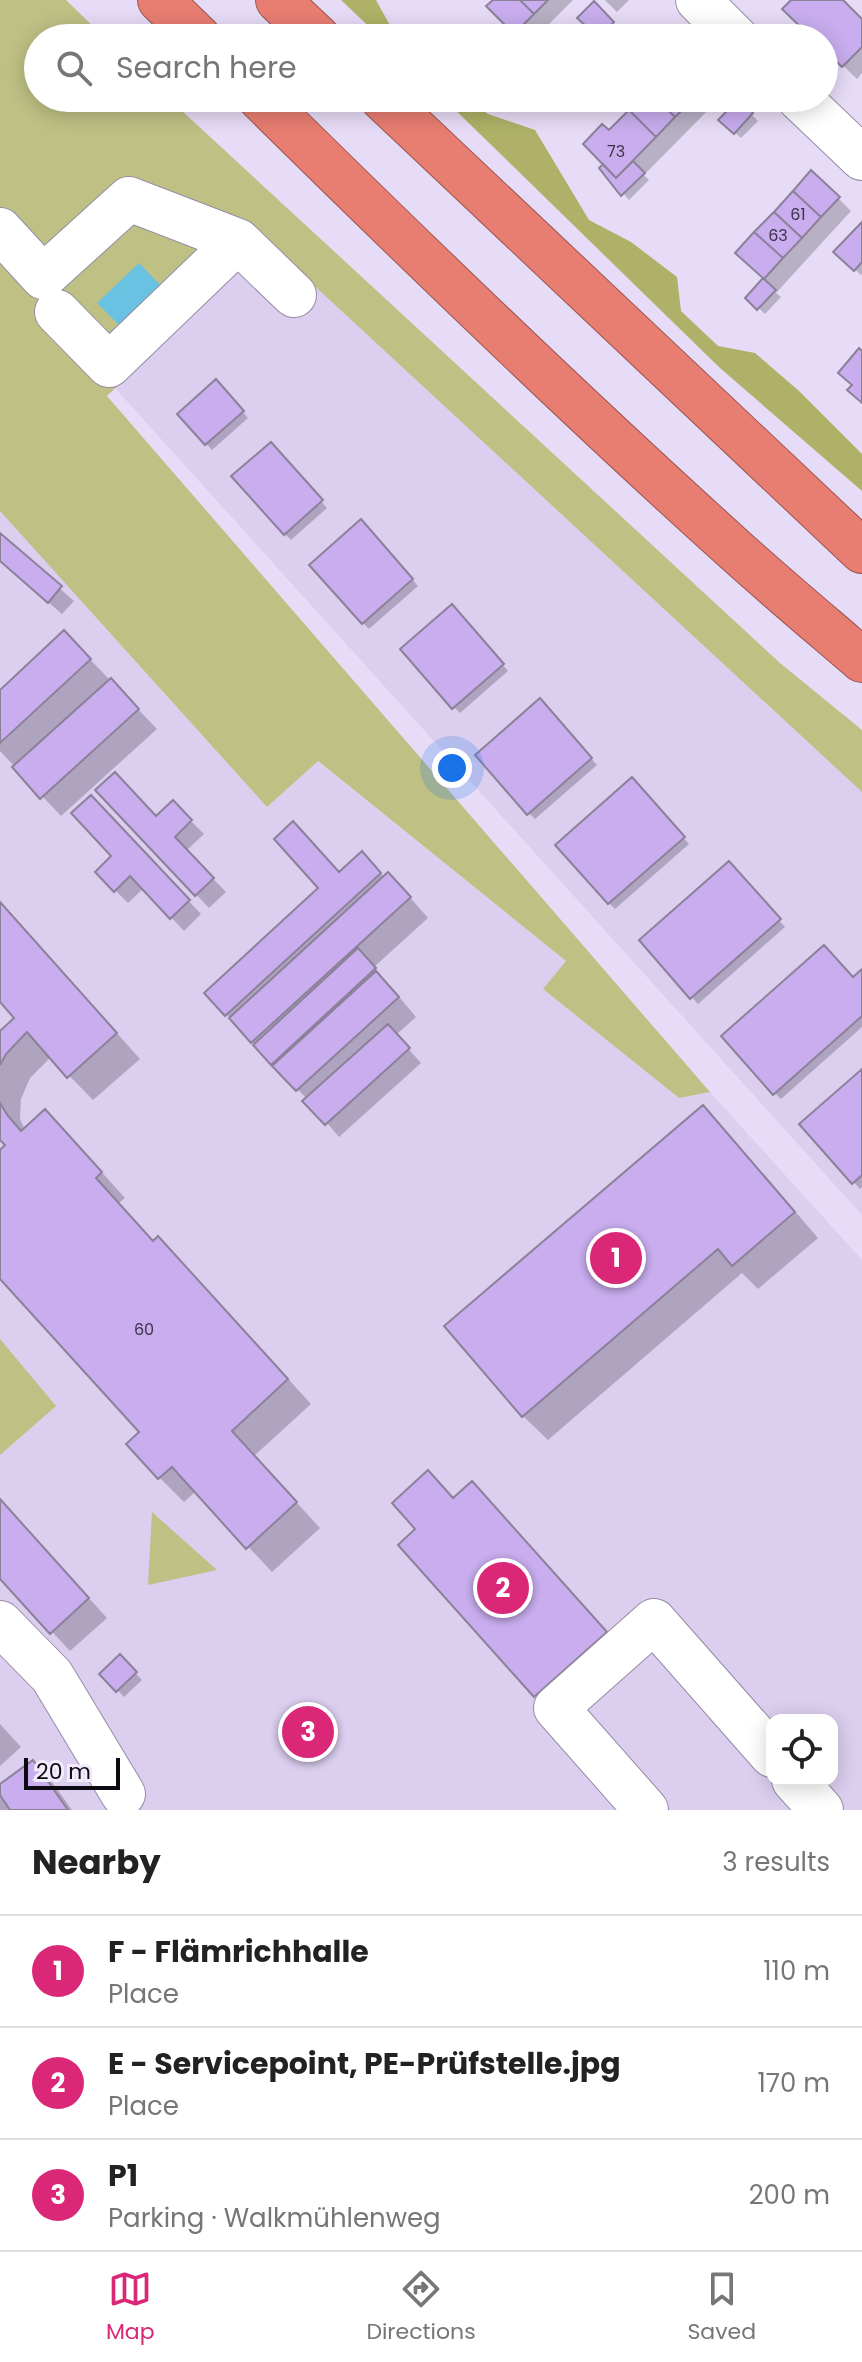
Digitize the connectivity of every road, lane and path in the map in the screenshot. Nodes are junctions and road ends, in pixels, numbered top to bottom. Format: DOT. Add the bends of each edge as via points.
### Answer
graph roads {
  1 [pos="160,0"];
  2 [pos="278,0"];
  3 [pos="698,0"];
  4 [pos="185,24"];
  5 [pos="303,24"];
  6 [pos="722,24"];
  7 [pos="274,112"];
  8 [pos="397,112"];
  9 [pos="815,112"];
  10 [pos="861,152"];
  11 [pos="238,241"];
  12 [pos="8,255"];
  13 [pos="294,295"];
  14 [pos="57,312"];
  15 [pos="862,551"];
  16 [pos="862,660"];
  17 [pos="0,1623"];
  18 [pos="766,1748"];
  19 [pos="799,1786"];
  20 [pos="132,1795"];
  21 [pos="632,1803"];
  22 [pos="821,1810"];
  1 -- 4 [label="highway"];
  2 -- 5 [label="highway"];
  3 -- 6 [label="street"];
  7 -- 16 [label="highway" via="734,550"];
  8 -- 15 [label="highway"];
  9 -- 10 [label="street"];
  11 -- 12 [label="street" via="129,199 43,277"];
  11 -- 13 [label="street"];
  11 -- 14 [label="street" via="109,365"];
  17 -- 20 [label="street" via="52,1676"];
  18 -- 21 [label="street" via="654,1621 556,1708"];
  19 -- 22 [label="street"];
}
